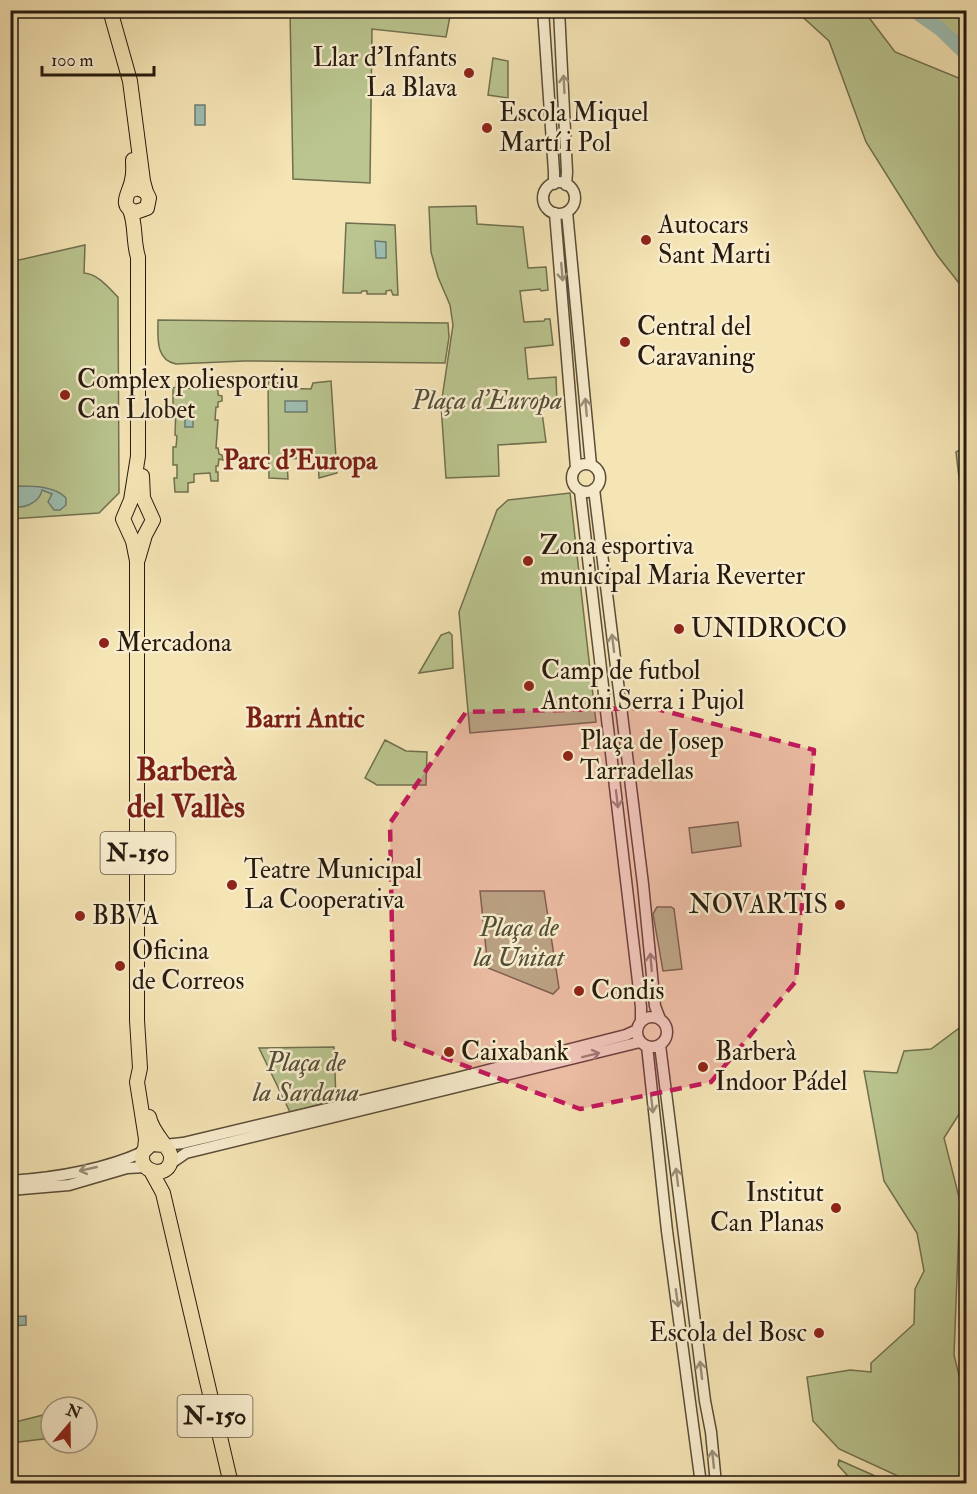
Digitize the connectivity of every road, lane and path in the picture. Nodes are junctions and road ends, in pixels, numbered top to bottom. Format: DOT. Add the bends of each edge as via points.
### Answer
graph roads {
  1 [pos="110,10"];
  2 [pos="543,10"];
  3 [pos="559,10"];
  4 [pos="138,146"];
  5 [pos="554,184"];
  6 [pos="566,184"];
  7 [pos="129,191"];
  8 [pos="146,192"];
  9 [pos="145,209"];
  10 [pos="130,210"];
  11 [pos="561,213"];
  12 [pos="138,257"];
  13 [pos="138,456"];
  14 [pos="591,465"];
  15 [pos="576,468"];
  16 [pos="594,489"];
  17 [pos="580,491"];
  18 [pos="128,507"];
  19 [pos="147,507"];
  20 [pos="147,530"];
  21 [pos="129,531"];
  22 [pos="137,561"];
  23 [pos="660,1019"];
  24 [pos="639,1025"];
  25 [pos="643,1044"];
  26 [pos="660,1045"];
  27 [pos="140,1068"];
  28 [pos="164,1145"];
  29 [pos="144,1150"];
  30 [pos="170,1164"];
  31 [pos="148,1169"];
  32 [pos="10,1181"];
  33 [pos="10,1190"];
  34 [pos="163,1193"];
  35 [pos="711,1431"];
  36 [pos="695,1434"];
  37 [pos="231,1484"];
  38 [pos="701,1484"];
  39 [pos="716,1484"];
  1 -- 4 [label="main road, N-150" via="130,81"];
  2 -- 5 [label="street"];
  6 -- 3 [label="street, one-way"];
  4 -- 7 [label="main road, N-150"];
  4 -- 8 [label="main road, N-150"];
  5 -- 6 [label="street"];
  5 -- 11 [label="street" via="544,197 548,208"];
  6 -- 11 [label="street" via="574,192 574,204"];
  7 -- 8 [label="main road" via="138,188"];
  7 -- 10 [label="main road, N-150" via="125,199"];
  8 -- 9 [label="main road, N-150" via="149,202"];
  9 -- 10 [label="main road"];
  9 -- 12 [label="main road, N-150"];
  10 -- 12 [label="main road, N-150"];
  14 -- 11 [label="street, one-way" via="570,231"];
  11 -- 15 [label="street, one-way" via="558,230"];
  12 -- 13 [label="main road, N-150"];
  13 -- 18 [label="main road, N-150"];
  13 -- 19 [label="main road, N-150"];
  14 -- 15 [label="street"];
  14 -- 16 [label="street" via="599,478"];
  15 -- 17 [label="street" via="572,480"];
  16 -- 17 [label="street"];
  23 -- 16 [label="street, one-way" via="655,1006"];
  17 -- 24 [label="street, one-way" via="639,985"];
  18 -- 19 [label="main road"];
  18 -- 21 [label="main road, N-150" via="123,519"];
  19 -- 20 [label="main road, N-150" via="153,520"];
  20 -- 21 [label="main road" via="140,534"];
  20 -- 22 [label="main road, N-150"];
  21 -- 22 [label="main road, N-150"];
  22 -- 27 [label="main road, N-150"];
  23 -- 24 [label="street" via="650,1017"];
  23 -- 26 [label="street" via="667,1031"];
  24 -- 25 [label="street"];
  24 -- 28 [label="street" via="626,1035 457,1078"];
  25 -- 26 [label="street"];
  30 -- 25 [label="street, one-way" via="186,1153"];
  25 -- 36 [label="street, one-way"];
  35 -- 26 [label="street, one-way"];
  27 -- 28 [label="main road, N-150" via="150,1121"];
  27 -- 29 [label="main road, N-150" via="137,1083 146,1138"];
  28 -- 29 [label="main road" via="154,1144"];
  28 -- 30 [label="main road, N-150" via="171,1153"];
  29 -- 31 [label="main road, N-150" via="142,1161"];
  29 -- 32 [label="street, one-way" via="121,1161"];
  30 -- 31 [label="main road" via="162,1172"];
  30 -- 34 [label="main road, N-150"];
  31 -- 33 [label="street" via="127,1168 61,1186"];
  31 -- 34 [label="main road, N-150"];
  34 -- 37 [label="main road, N-150"];
  35 -- 36 [label="street" via="704,1441"];
  39 -- 35 [label="street, one-way"];
  36 -- 38 [label="street"];
}
